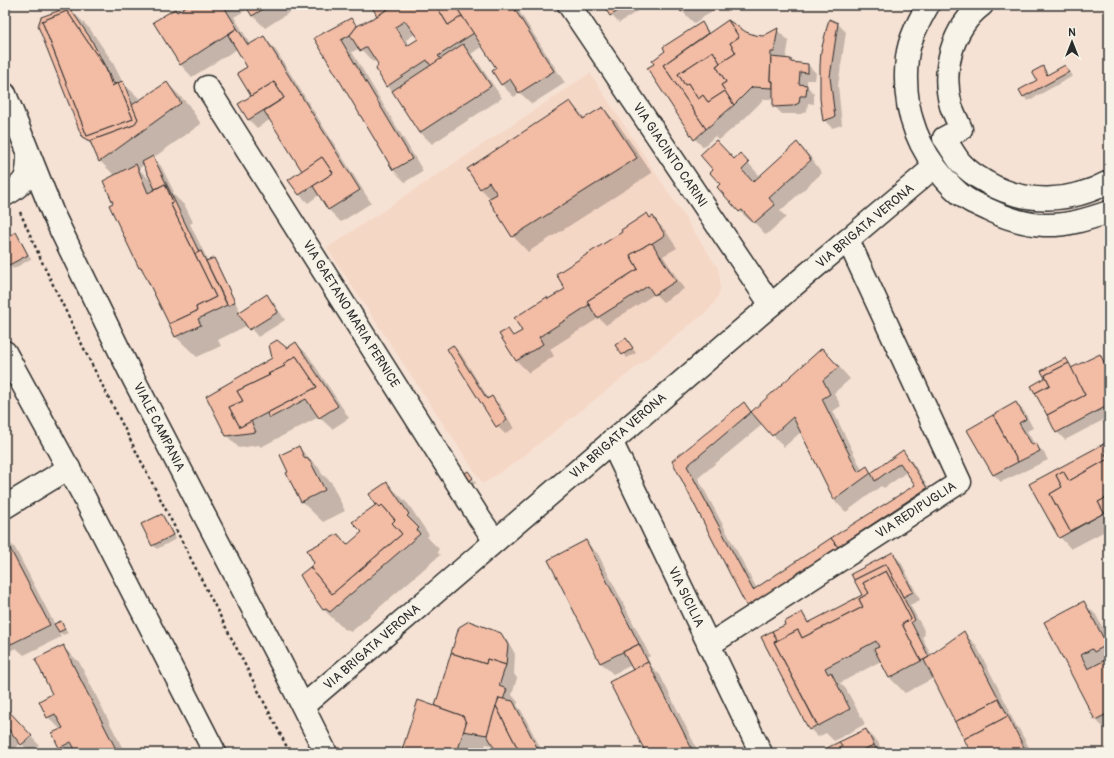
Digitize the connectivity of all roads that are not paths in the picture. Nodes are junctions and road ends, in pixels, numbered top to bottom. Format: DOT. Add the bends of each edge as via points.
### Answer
graph roads {
  1 [pos="570,5"];
  2 [pos="928,5"];
  3 [pos="982,5"];
  4 [pos="207,87"];
  5 [pos="5,94"];
  6 [pos="28,152"];
  7 [pos="934,167"];
  8 [pos="1109,182"];
  9 [pos="8,193"];
  10 [pos="1109,212"];
  11 [pos="848,240"];
  12 [pos="771,305"];
  13 [pos="5,352"];
  14 [pos="611,441"];
  15 [pos="69,468"];
  16 [pos="5,507"];
  17 [pos="495,541"];
  18 [pos="709,645"];
  19 [pos="303,706"];
  20 [pos="215,753"];
  21 [pos="326,753"];
  22 [pos="761,753"];
  1 -- 12 [label="street, VIA GIACINTO CARINI"];
  2 -- 7 [label="street" via="916,26 907,57 906,89 911,121"];
  3 -- 8 [label="street" via="963,26 953,45 948,65 951,106 961,129 944,138 962,164 977,177 995,187 1034,198 1055,199 1075,196 1095,190"];
  4 -- 17 [label="street, VIA GAETANO MARIA PERNICE"];
  5 -- 6 [label="street, VIALE CAMPANIA"];
  6 -- 9 [label="street" via="25,180"];
  6 -- 19 [label="street, VIALE CAMPANIA" via="53,214 129,370"];
  7 -- 10 [label="street" via="950,185 971,202 1006,218 1044,225 1082,222"];
  7 -- 11 [label="street, VIA BRIGATA VERONA"];
  11 -- 12 [label="street, VIA BRIGATA VERONA"];
  11 -- 18 [label="street, VIA REDIPUGLIA" via="960,482"];
  12 -- 14 [label="street, VIA BRIGATA VERONA"];
  13 -- 15 [label="street"];
  14 -- 17 [label="street, VIA BRIGATA VERONA"];
  14 -- 18 [label="street, VIA SICILIA"];
  15 -- 16 [label="street"];
  15 -- 20 [label="street"];
  17 -- 19 [label="street, VIA BRIGATA VERONA"];
  18 -- 22 [label="street, VIA SICILIA"];
  19 -- 21 [label="street, VIALE CAMPANIA"];
}
